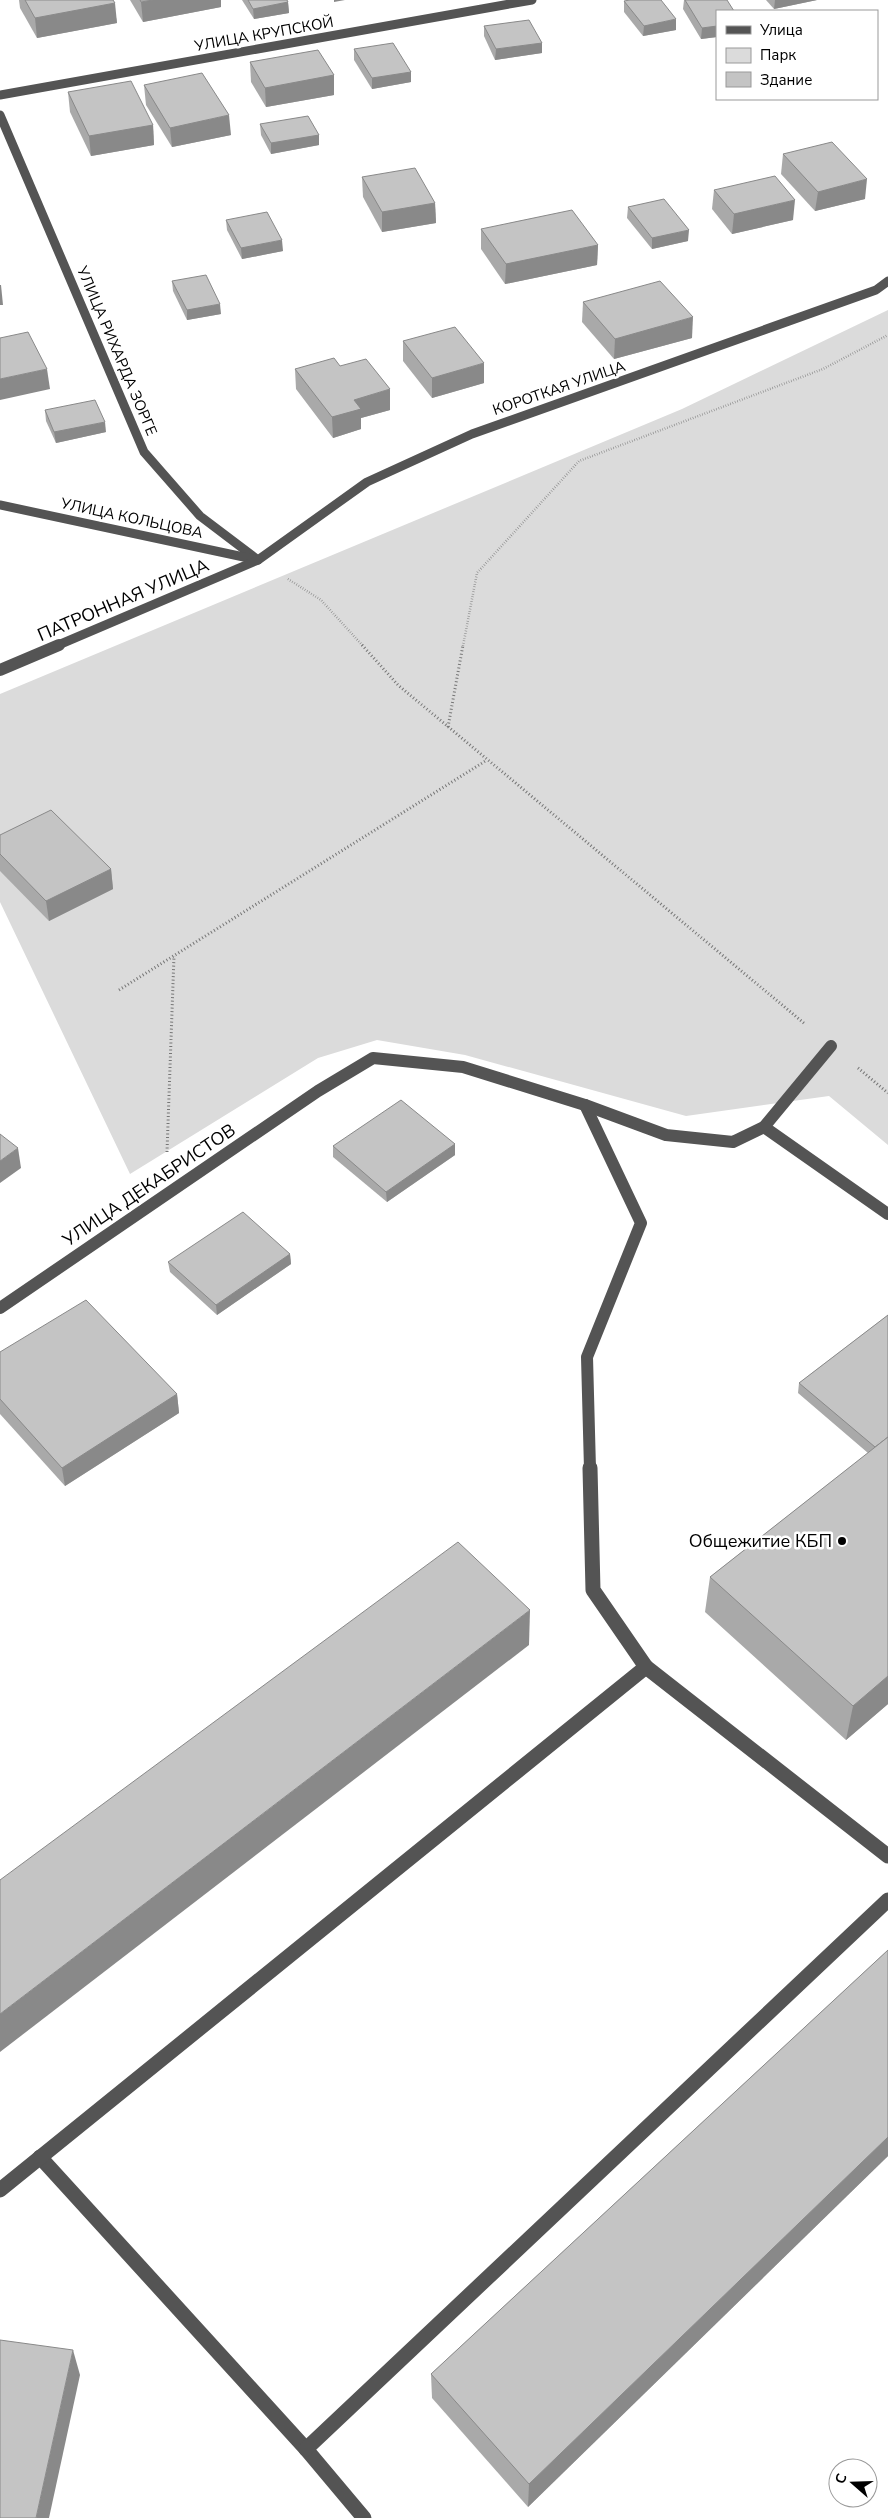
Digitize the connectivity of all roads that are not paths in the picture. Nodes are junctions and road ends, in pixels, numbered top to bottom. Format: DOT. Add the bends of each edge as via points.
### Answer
graph roads {
  1 [pos="532,0"];
  2 [pos="0,96"];
  3 [pos="0,116"];
  4 [pos="888,281"];
  5 [pos="0,505"];
  6 [pos="258,560"];
  7 [pos="0,670"];
  8 [pos="831,1046"];
  9 [pos="585,1105"];
  10 [pos="764,1127"];
  11 [pos="888,1214"];
  12 [pos="0,1308"];
  13 [pos="646,1666"];
  14 [pos="888,1856"];
  15 [pos="888,1900"];
  16 [pos="40,2157"];
  17 [pos="0,2190"];
  18 [pos="306,2449"];
  19 [pos="364,2518"];
  1 -- 2 [label="street, УЛИЦА КРУПСКОЙ"];
  3 -- 6 [label="street, УЛИЦА РИХАРДА ЗОРГЕ" via="144,452 200,516"];
  4 -- 6 [label="street, КОРОТКАЯ УЛИЦА" via="876,290 472,434 367,482"];
  5 -- 6 [label="street, УЛИЦА КОЛЬЦОВА"];
  6 -- 7 [label="street, ПАТРОННАЯ УЛИЦА"];
  8 -- 10 [label="street"];
  9 -- 10 [label="street, УЛИЦА ДЕКАБРИСТОВ" via="666,1135 733,1142"];
  9 -- 12 [label="street, УЛИЦА ДЕКАБРИСТОВ" via="463,1067 373,1058 318,1091"];
  9 -- 13 [label="street" via="642,1223 587,1357 592,1590"];
  10 -- 11 [label="street"];
  13 -- 14 [label="street"];
  13 -- 16 [label="street"];
  15 -- 18 [label="street"];
  16 -- 17 [label="street"];
  16 -- 18 [label="street"];
  18 -- 19 [label="street"];
}
